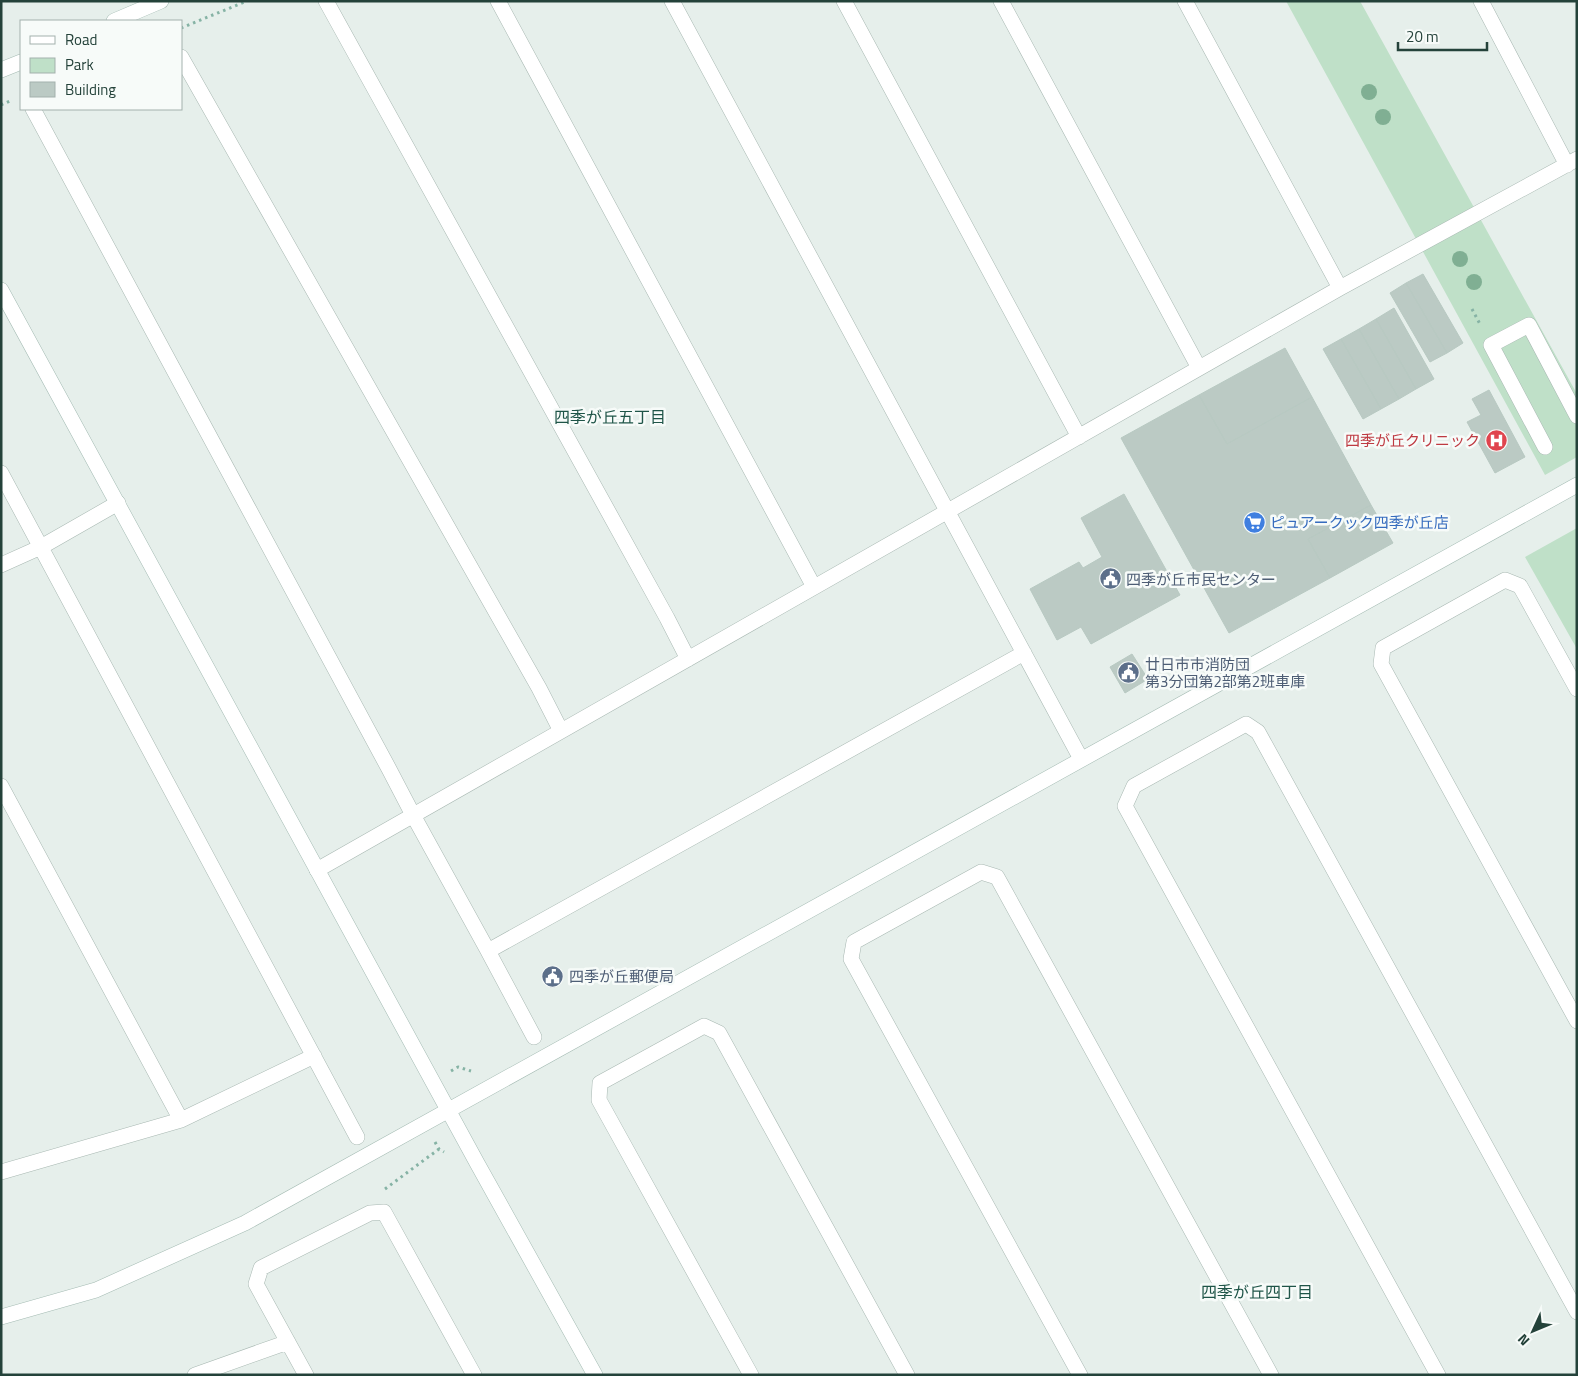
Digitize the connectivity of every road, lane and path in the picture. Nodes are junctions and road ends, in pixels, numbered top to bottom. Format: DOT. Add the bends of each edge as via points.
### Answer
graph roads {
  1 [pos="161,1"];
  2 [pos="246,1"];
  3 [pos="326,1"];
  4 [pos="498,1"];
  5 [pos="672,1"];
  6 [pos="844,1"];
  7 [pos="1001,1"];
  8 [pos="1185,1"];
  9 [pos="1481,1"];
  10 [pos="116,20"];
  11 [pos="182,29"];
  12 [pos="182,59"];
  13 [pos="20,62"];
  14 [pos="1,70"];
  15 [pos="34,110"];
  16 [pos="1572,162"];
  17 [pos="1340,288"];
  18 [pos="1,290"];
  19 [pos="1199,368"];
  20 [pos="1577,416"];
  21 [pos="1079,436"];
  22 [pos="1545,447"];
  23 [pos="1,472"];
  24 [pos="1577,485"];
  25 [pos="118,503"];
  26 [pos="947,511"];
  27 [pos="41,547"];
  28 [pos="1,565"];
  29 [pos="814,587"];
  30 [pos="1024,653"];
  31 [pos="688,659"];
  32 [pos="1577,689"];
  33 [pos="561,731"];
  34 [pos="1081,759"];
  35 [pos="1,786"];
  36 [pos="413,815"];
  37 [pos="317,870"];
  38 [pos="488,951"];
  39 [pos="1577,1021"];
  40 [pos="534,1036"];
  41 [pos="314,1056"];
  42 [pos="458,1068"];
  43 [pos="473,1071"];
  44 [pos="448,1110"];
  45 [pos="181,1120"];
  46 [pos="357,1137"];
  47 [pos="439,1149"];
  48 [pos="1,1172"];
  49 [pos="385,1189"];
  50 [pos="1577,1312"];
  51 [pos="1,1317"];
  52 [pos="288,1342"];
  53 [pos="195,1375"];
  54 [pos="306,1375"];
  55 [pos="474,1375"];
  56 [pos="595,1375"];
  57 [pos="751,1375"];
  58 [pos="907,1375"];
  59 [pos="1080,1375"];
  60 [pos="1271,1375"];
  61 [pos="1438,1375"];
  1 -- 10 [label="street"];
  2 -- 11 [label="path"];
  3 -- 31 [label="street"];
  4 -- 29 [label="street"];
  5 -- 26 [label="street"];
  6 -- 21 [label="street"];
  7 -- 19 [label="street"];
  8 -- 17 [label="street"];
  9 -- 16 [label="street"];
  12 -- 33 [label="street"];
  13 -- 14 [label="street"];
  15 -- 36 [label="street"];
  16 -- 17 [label="street"];
  17 -- 19 [label="street"];
  18 -- 25 [label="street"];
  19 -- 21 [label="street"];
  20 -- 22 [label="street" via="1529,325 1491,345"];
  21 -- 26 [label="street"];
  23 -- 27 [label="street"];
  24 -- 34 [label="street"];
  25 -- 27 [label="street"];
  25 -- 37 [label="street"];
  26 -- 29 [label="street"];
  26 -- 30 [label="street"];
  27 -- 28 [label="street"];
  27 -- 41 [label="street"];
  29 -- 31 [label="street"];
  30 -- 34 [label="street"];
  30 -- 38 [label="street"];
  31 -- 33 [label="street"];
  32 -- 39 [label="street" via="1520,586 1505,580 1383,648 1380,664"];
  33 -- 36 [label="street"];
  34 -- 44 [label="street"];
  35 -- 45 [label="street"];
  36 -- 37 [label="street"];
  36 -- 38 [label="street"];
  37 -- 44 [label="street"];
  38 -- 40 [label="street"];
  41 -- 45 [label="street"];
  41 -- 46 [label="street"];
  42 -- 43 [label="path"];
  44 -- 51 [label="street" via="245,1223 96,1290"];
  44 -- 56 [label="street"];
  45 -- 48 [label="street"];
  47 -- 49 [label="path"];
  50 -- 61 [label="street" via="1258,732 1246,724 1134,786 1125,806"];
  52 -- 53 [label="street"];
  52 -- 54 [label="street"];
  52 -- 55 [label="street" via="256,1284 261,1268 370,1213 384,1212"];
  57 -- 58 [label="street" via="599,1100 600,1084 704,1026 719,1033"];
  59 -- 60 [label="street" via="851,959 854,942 981,872 997,877"];
}
